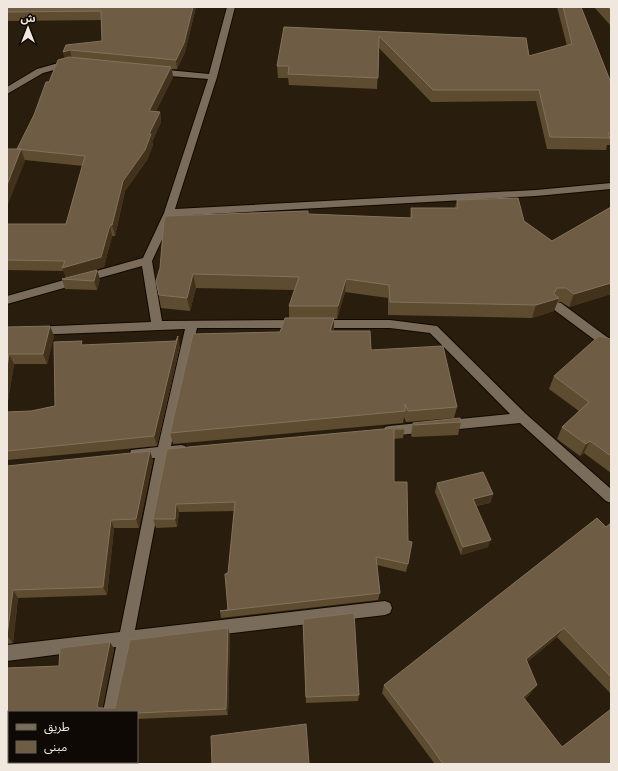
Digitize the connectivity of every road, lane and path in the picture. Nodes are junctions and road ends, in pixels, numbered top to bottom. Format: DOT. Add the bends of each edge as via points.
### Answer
graph roads {
  1 [pos="231,7"];
  2 [pos="80,63"];
  3 [pos="151,71"];
  4 [pos="214,77"];
  5 [pos="7,91"];
  6 [pos="611,186"];
  7 [pos="169,213"];
  8 [pos="147,261"];
  9 [pos="7,300"];
  10 [pos="557,306"];
  11 [pos="192,324"];
  12 [pos="157,325"];
  13 [pos="7,332"];
  14 [pos="611,346"];
  15 [pos="522,418"];
  16 [pos="376,432"];
  17 [pos="193,449"];
  18 [pos="163,452"];
  19 [pos="124,456"];
  20 [pos="611,497"];
  21 [pos="385,608"];
  22 [pos="126,639"];
  23 [pos="7,654"];
  24 [pos="112,711"];
  1 -- 4 [label="street"];
  2 -- 5 [label="street" via="40,71"];
  3 -- 4 [label="street"];
  4 -- 7 [label="street"];
  6 -- 7 [label="street" via="536,193"];
  7 -- 8 [label="street"];
  8 -- 9 [label="street"];
  8 -- 12 [label="street"];
  10 -- 14 [label="street"];
  11 -- 12 [label="street"];
  11 -- 15 [label="street" via="390,324 433,329"];
  11 -- 18 [label="street"];
  12 -- 13 [label="street"];
  15 -- 16 [label="street"];
  15 -- 20 [label="street"];
  17 -- 18 [label="street"];
  18 -- 19 [label="street"];
  18 -- 22 [label="street"];
  21 -- 22 [label="street"];
  22 -- 23 [label="street"];
  22 -- 24 [label="street"];
}
